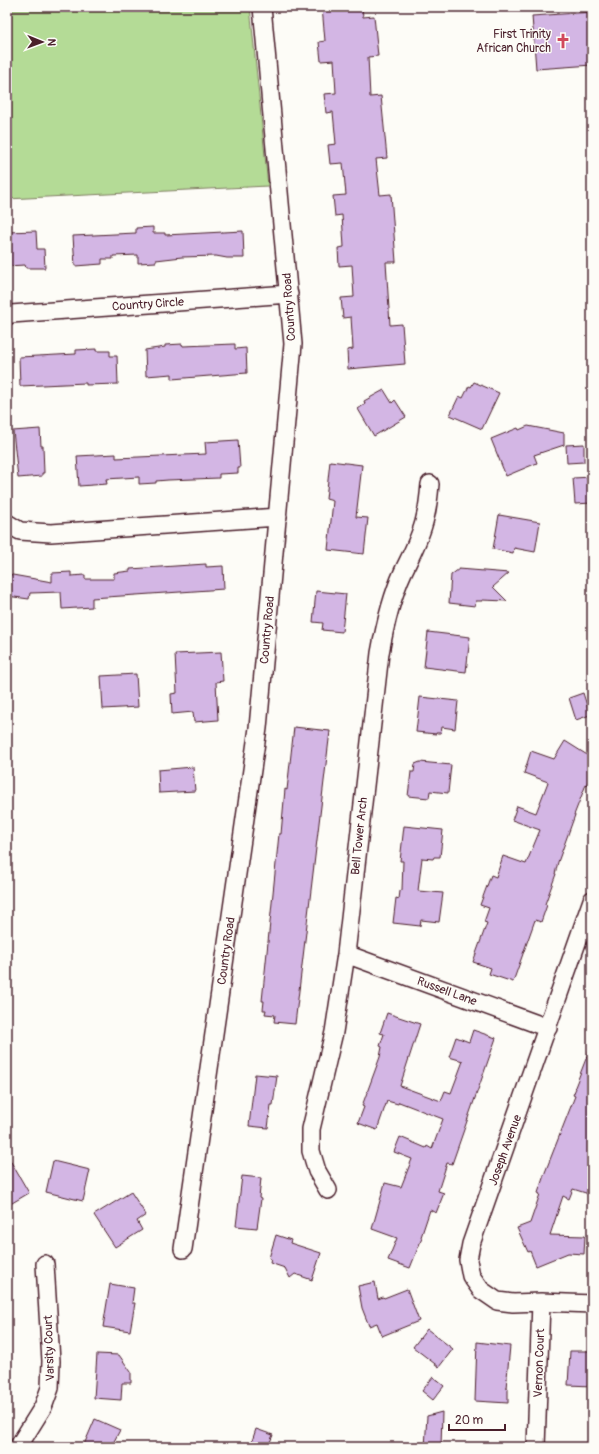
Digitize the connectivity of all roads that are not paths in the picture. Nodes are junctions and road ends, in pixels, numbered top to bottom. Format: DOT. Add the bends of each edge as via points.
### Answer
graph roads {
  1 [pos="262,7"];
  2 [pos="289,294"];
  3 [pos="7,316"];
  4 [pos="430,484"];
  5 [pos="278,517"];
  6 [pos="7,523"];
  7 [pos="592,900"];
  8 [pos="346,954"];
  9 [pos="548,1028"];
  10 [pos="328,1190"];
  11 [pos="183,1249"];
  12 [pos="45,1264"];
  13 [pos="541,1302"];
  14 [pos="592,1304"];
  15 [pos="18,1447"];
  16 [pos="536,1447"];
  1 -- 2 [label="street, Country Road"];
  2 -- 3 [label="street, Country Circle"];
  2 -- 5 [label="street, Country Road" via="292,344"];
  4 -- 8 [label="street, Bell Tower Arch" via="425,519 385,624"];
  5 -- 6 [label="street" via="51,533 20,531"];
  5 -- 11 [label="street, Country Road" via="258,728"];
  7 -- 9 [label="street, Joseph Avenue"];
  8 -- 9 [label="street, Russell Lane"];
  8 -- 10 [label="street, Bell Tower Arch" via="334,1032 311,1129 310,1151 317,1171"];
  9 -- 13 [label="street, Joseph Avenue" via="471,1244 468,1260 471,1276 481,1290 497,1301"];
  12 -- 15 [label="street, Varsity Court" via="50,1388 43,1407"];
  13 -- 14 [label="street, Joseph Avenue"];
  13 -- 16 [label="street, Vernon Court"];
}
